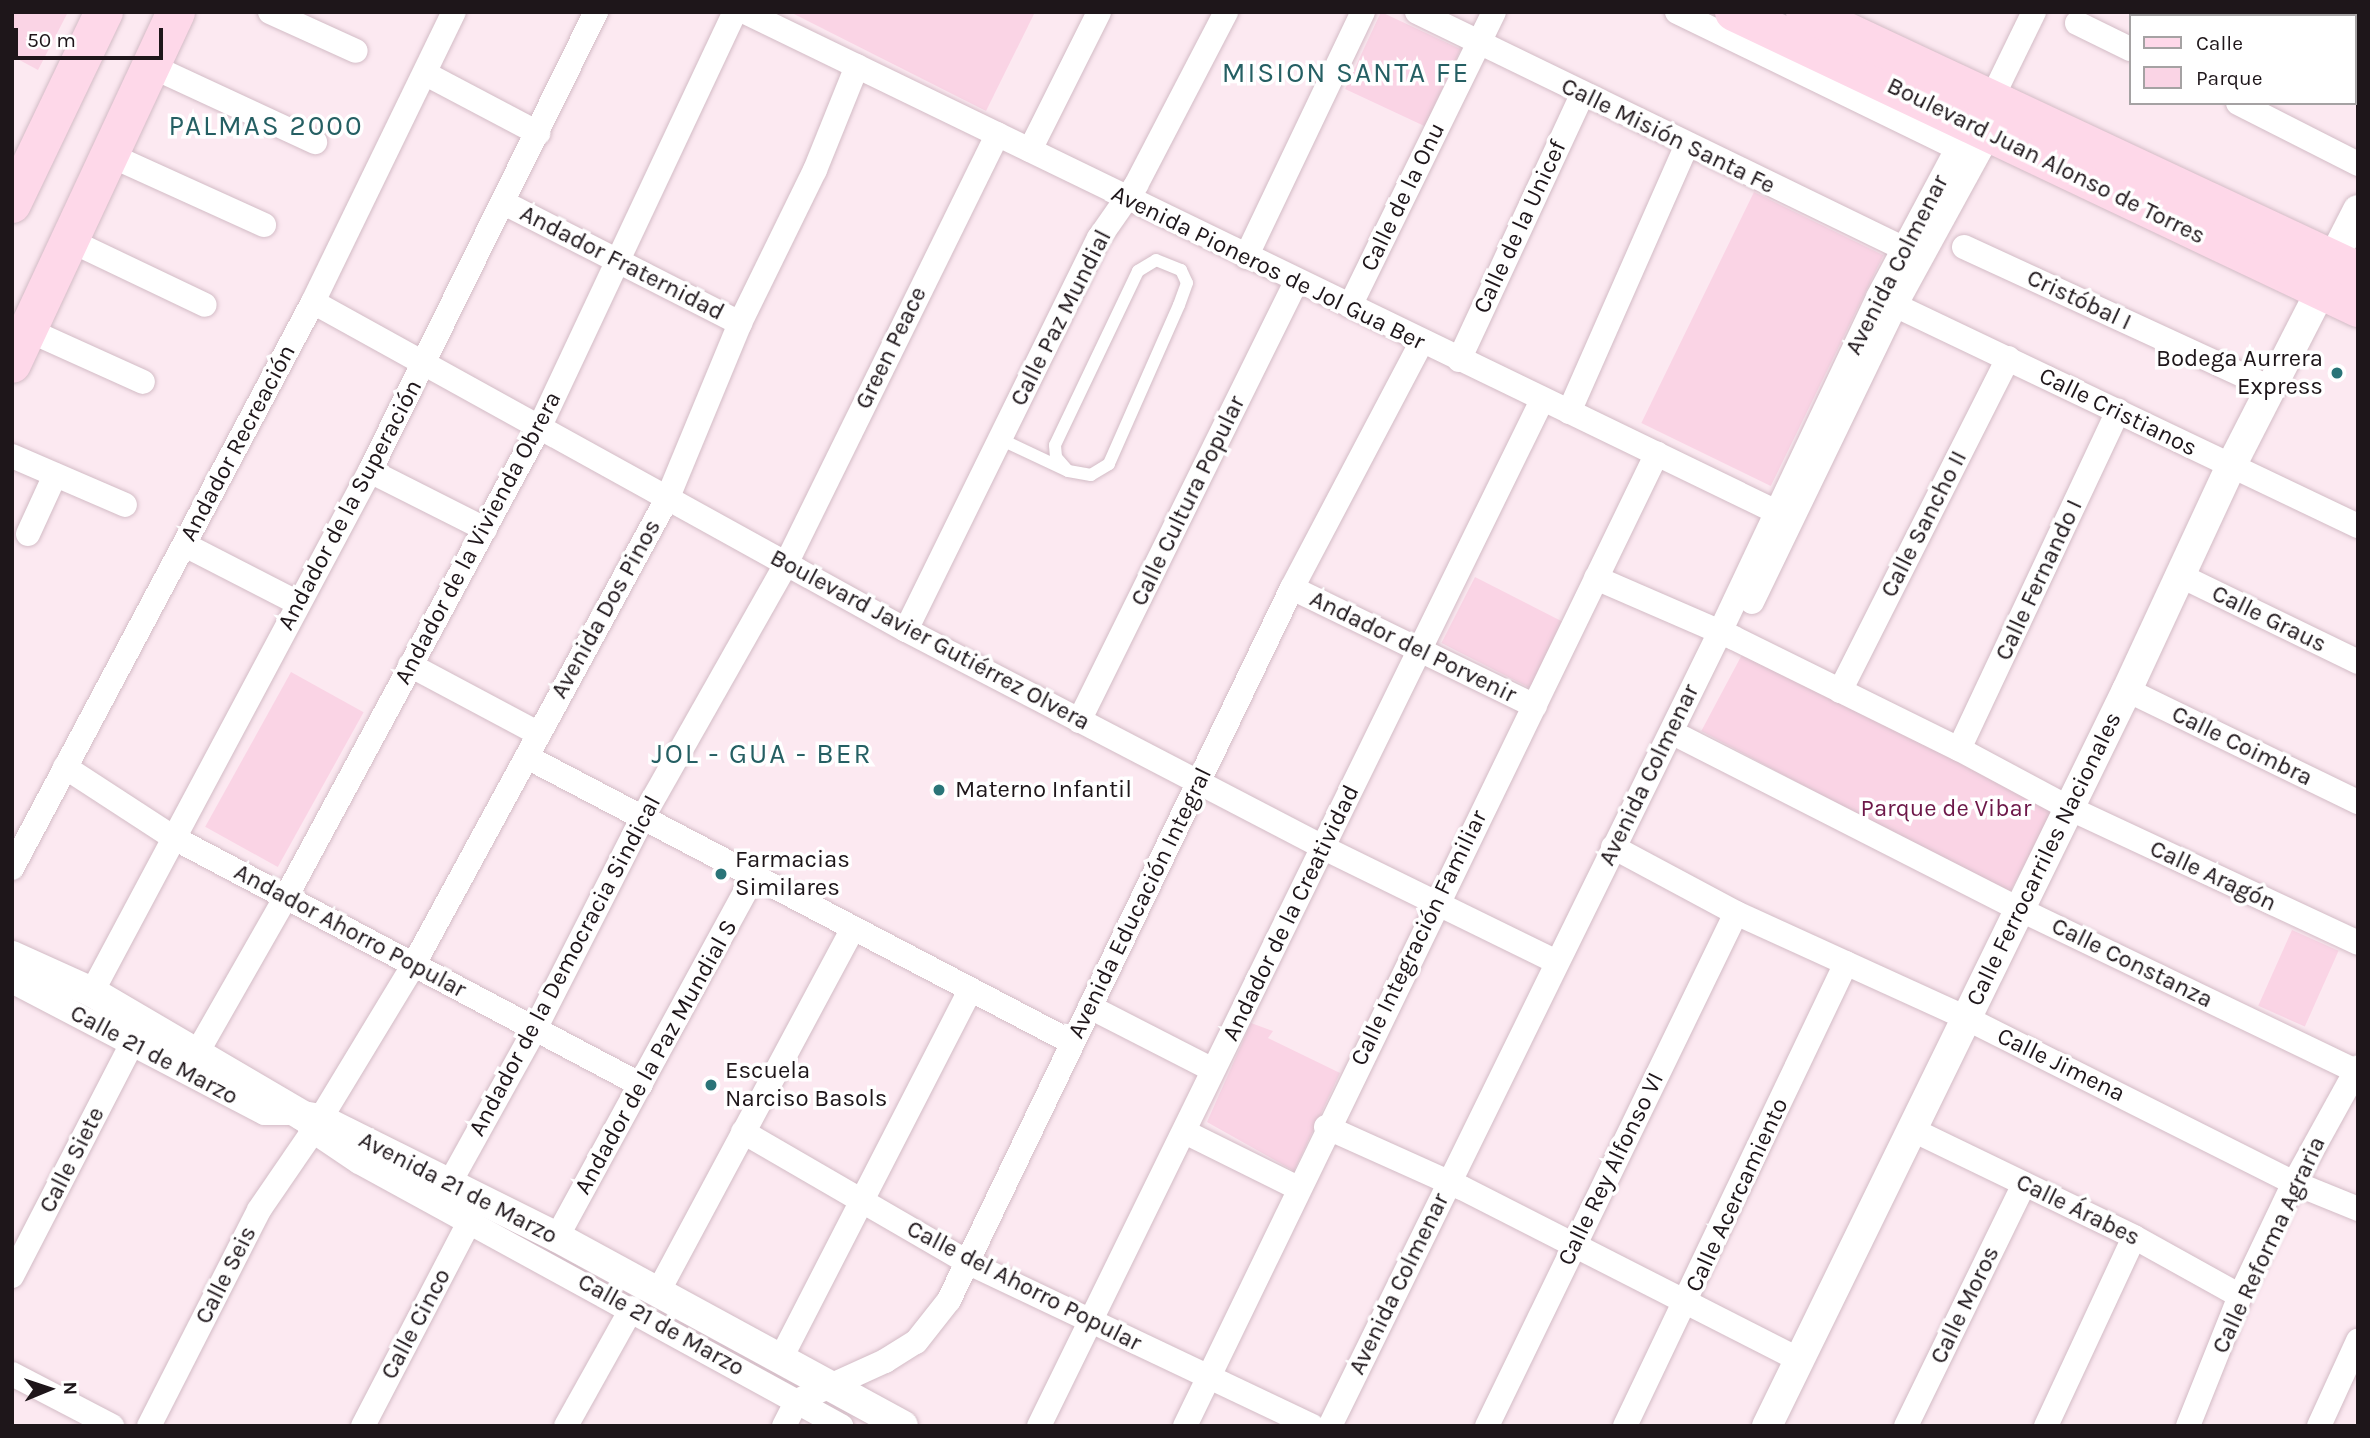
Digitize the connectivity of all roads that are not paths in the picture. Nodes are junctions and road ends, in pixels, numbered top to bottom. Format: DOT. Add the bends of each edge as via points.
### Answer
graph roads {
  1 [pos="104,12"];
  2 [pos="176,12"];
  3 [pos="270,12"];
  4 [pos="454,12"];
  5 [pos="596,12"];
  6 [pos="735,12"];
  7 [pos="745,12"];
  8 [pos="1099,12"];
  9 [pos="1226,12"];
  10 [pos="1363,12"];
  11 [pos="1417,12"];
  12 [pos="1494,12"];
  13 [pos="1677,12"];
  14 [pos="1734,12"];
  15 [pos="1805,12"];
  16 [pos="2034,12"];
  17 [pos="2077,23"];
  18 [pos="1478,42"];
  19 [pos="2128,48"];
  20 [pos="356,51"];
  21 [pos="151,66"];
  22 [pos="857,66"];
  23 [pos="426,74"];
  24 [pos="1582,95"];
  25 [pos="2242,105"];
  26 [pos="1977,127"];
  27 [pos="538,133"];
  28 [pos="998,134"];
  29 [pos="315,142"];
  30 [pos="1687,145"];
  31 [pos="1030,149"];
  32 [pos="112,156"];
  33 [pos="2358,164"];
  34 [pos="1128,200"];
  35 [pos="504,203"];
  36 [pos="12,204"];
  37 [pos="2358,210"];
  38 [pos="264,225"];
  39 [pos="71,241"];
  40 [pos="1964,247"];
  41 [pos="1912,252"];
  42 [pos="1246,257"];
  43 [pos="617,263"];
  44 [pos="2337,274"];
  45 [pos="1296,281"];
  46 [pos="1887,301"];
  47 [pos="313,302"];
  48 [pos="205,305"];
  49 [pos="1350,306"];
  50 [pos="2358,308"];
  51 [pos="740,323"];
  52 [pos="28,330"];
  53 [pos="1421,343"];
  54 [pos="2008,358"];
  55 [pos="1459,360"];
  56 [pos="425,363"];
  57 [pos="12,364"];
  58 [pos="143,382"];
  59 [pos="2270,388"];
  60 [pos="1542,400"];
  61 [pos="2118,411"];
  62 [pos="1569,412"];
  63 [pos="540,426"];
  64 [pos="1000,439"];
  65 [pos="1657,453"];
  66 [pos="12,456"];
  67 [pos="2230,468"];
  68 [pos="370,471"];
  69 [pos="1068,471"];
  70 [pos="55,475"];
  71 [pos="668,497"];
  72 [pos="125,505"];
  73 [pos="1785,515"];
  74 [pos="2358,526"];
  75 [pos="485,529"];
  76 [pos="27,534"];
  77 [pos="184,545"];
  78 [pos="786,564"];
  79 [pos="2179,575"];
  80 [pos="1596,578"];
  81 [pos="1292,588"];
  82 [pos="298,604"];
  83 [pos="906,630"];
  84 [pos="1727,635"];
  85 [pos="1421,651"];
  86 [pos="2358,662"];
  87 [pos="410,665"];
  88 [pos="2127,690"];
  89 [pos="1840,691"];
  90 [pos="1535,706"];
  91 [pos="1079,721"];
  92 [pos="539,734"];
  93 [pos="1684,738"];
  94 [pos="1959,749"];
  95 [pos="527,757"];
  96 [pos="65,767"];
  97 [pos="1198,782"];
  98 [pos="2358,802"];
  99 [pos="2069,808"];
  100 [pos="643,817"];
  101 [pos="174,838"];
  102 [pos="1322,847"];
  103 [pos="1620,851"];
  104 [pos="12,868"];
  105 [pos="754,876"];
  106 [pos="286,897"];
  107 [pos="1436,904"];
  108 [pos="2019,909"];
  109 [pos="1736,913"];
  110 [pos="853,928"];
  111 [pos="2358,943"];
  112 [pos="12,956"];
  113 [pos="1555,961"];
  114 [pos="1846,963"];
  115 [pos="414,964"];
  116 [pos="12,981"];
  117 [pos="92,992"];
  118 [pos="970,992"];
  119 [pos="1090,1007"];
  120 [pos="1966,1018"];
  121 [pos="535,1029"];
  122 [pos="1073,1042"];
  123 [pos="132,1044"];
  124 [pos="198,1051"];
  125 [pos="1213,1070"];
  126 [pos="2357,1070"];
  127 [pos="641,1085"];
  128 [pos="309,1120"];
  129 [pos="1326,1127"];
  130 [pos="1913,1130"];
  131 [pos="743,1132"];
  132 [pos="1185,1132"];
  133 [pos="2294,1183"];
  134 [pos="2024,1184"];
  135 [pos="1455,1185"];
  136 [pos="448,1186"];
  137 [pos="1298,1188"];
  138 [pos="862,1202"];
  139 [pos="2358,1209"];
  140 [pos="469,1222"];
  141 [pos="557,1237"];
  142 [pos="2134,1237"];
  143 [pos="1573,1247"];
  144 [pos="967,1262"];
  145 [pos="12,1276"];
  146 [pos="658,1292"];
  147 [pos="2240,1296"];
  148 [pos="1686,1304"];
  149 [pos="632,1308"];
  150 [pos="1091,1325"];
  151 [pos="2358,1341"];
  152 [pos="780,1360"];
  153 [pos="1799,1360"];
  154 [pos="12,1374"];
  155 [pos="1209,1376"];
  156 [pos="827,1386"];
  157 [pos="797,1401"];
  158 [pos="112,1426"];
  159 [pos="149,1426"];
  160 [pos="363,1426"];
  161 [pos="566,1426"];
  162 [pos="784,1426"];
  163 [pos="841,1426"];
  164 [pos="903,1426"];
  165 [pos="1039,1426"];
  166 [pos="1185,1426"];
  167 [pos="1312,1426"];
  168 [pos="1330,1426"];
  169 [pos="1349,1426"];
  170 [pos="1487,1426"];
  171 [pos="1625,1426"];
  172 [pos="1767,1426"];
  173 [pos="1906,1426"];
  174 [pos="2046,1426"];
  175 [pos="2188,1426"];
  176 [pos="2319,1426"];
  1 -- 36 [label="main road"];
  2 -- 21 [label="main road"];
  3 -- 20 [label="street"];
  4 -- 23 [label="street, Andador Recreación"];
  5 -- 27 [label="street, Andador de la Superación"];
  6 -- 43 [label="street, Andador de la Vivienda Obrera"];
  7 -- 22 [label="street, Avenida Pioneros de Jol Gua Ber"];
  8 -- 31 [label="street"];
  9 -- 34 [label="street, Calle Paz Mundial"];
  10 -- 42 [label="street"];
  11 -- 18 [label="street, Calle Misión Santa Fe"];
  12 -- 18 [label="street, Calle de la Onu"];
  13 -- 26 [label="street"];
  14 -- 26 [label="main road, Boulevard Juan Alonso de Torres"];
  15 -- 26 [label="main road, Boulevard Juan Alonso de Torres"];
  16 -- 26 [label="street, Avenida Colmenar"];
  17 -- 19 [label="street"];
  18 -- 24 [label="street, Calle Misión Santa Fe"];
  18 -- 49 [label="street, Calle de la Onu"];
  21 -- 29 [label="street"];
  21 -- 32 [label="main road"];
  22 -- 28 [label="street, Avenida Pioneros de Jol Gua Ber"];
  22 -- 51 [label="street, Avenida Dos Pinos" via="815,170"];
  23 -- 27 [label="street"];
  23 -- 47 [label="street, Andador Recreación"];
  24 -- 30 [label="street, Calle Misión Santa Fe"];
  24 -- 55 [label="street, Calle de la Unicef"];
  25 -- 33 [label="street"];
  26 -- 41 [label="street, Avenida Colmenar"];
  26 -- 41 [label="street, Avenida Colmenar"];
  26 -- 44 [label="main road, Boulevard Juan Alonso de Torres"];
  27 -- 35 [label="street, Andador de la Superación"];
  28 -- 31 [label="street, Avenida Pioneros de Jol Gua Ber"];
  28 -- 78 [label="street, Green Peace"];
  30 -- 41 [label="street, Calle Misión Santa Fe"];
  30 -- 62 [label="street"];
  31 -- 34 [label="street, Avenida Pioneros de Jol Gua Ber"];
  32 -- 38 [label="street"];
  32 -- 39 [label="main road"];
  34 -- 42 [label="street, Avenida Pioneros de Jol Gua Ber"];
  34 -- 64 [label="street, Calle Paz Mundial" via="1099,238"];
  35 -- 43 [label="street, Andador Fraternidad"];
  35 -- 56 [label="street, Andador de la Superación"];
  37 -- 44 [label="street, Calle Ferrocarriles Nacionales"];
  39 -- 48 [label="street"];
  39 -- 52 [label="main road"];
  40 -- 59 [label="street, Cristóbal I"];
  41 -- 46 [label="street, Avenida Colmenar"];
  42 -- 45 [label="street, Avenida Pioneros de Jol Gua Ber"];
  43 -- 51 [label="street, Andador Fraternidad"];
  43 -- 63 [label="street, Andador de la Vivienda Obrera"];
  44 -- 50 [label="main road, Boulevard Juan Alonso de Torres"];
  44 -- 59 [label="street, Calle Ferrocarriles Nacionales"];
  45 -- 49 [label="street, Avenida Pioneros de Jol Gua Ber"];
  45 -- 91 [label="street, Calle Cultura Popular"];
  46 -- 54 [label="street, Calle Cristianos"];
  46 -- 73 [label="street, Avenida Colmenar"];
  47 -- 56 [label="street, Boulevard Javier Gutiérrez Olvera"];
  47 -- 77 [label="street, Andador Recreación"];
  49 -- 53 [label="street, Avenida Pioneros de Jol Gua Ber"];
  51 -- 71 [label="street, Avenida Dos Pinos"];
  52 -- 57 [label="main road"];
  52 -- 58 [label="street"];
  53 -- 55 [label="street, Avenida Pioneros de Jol Gua Ber"];
  53 -- 81 [label="street, Avenida Educación Integral"];
  54 -- 61 [label="street, Calle Cristianos"];
  54 -- 89 [label="street, Calle Sancho II"];
  55 -- 60 [label="street, Avenida Pioneros de Jol Gua Ber"];
  56 -- 63 [label="street, Boulevard Javier Gutiérrez Olvera"];
  56 -- 68 [label="street, Andador de la Superación"];
  59 -- 67 [label="street, Calle Ferrocarriles Nacionales"];
  60 -- 62 [label="street, Avenida Pioneros de Jol Gua Ber"];
  60 -- 85 [label="street, Andador de la Creatividad"];
  61 -- 67 [label="street, Calle Cristianos"];
  61 -- 94 [label="street, Calle Fernando I"];
  62 -- 65 [label="street, Avenida Pioneros de Jol Gua Ber"];
  63 -- 71 [label="street, Boulevard Javier Gutiérrez Olvera"];
  63 -- 75 [label="street, Andador de la Vivienda Obrera"];
  64 -- 69 [label="lane"];
  64 -- 83 [label="street, Calle Paz Mundial"];
  65 -- 73 [label="street, Avenida Pioneros de Jol Gua Ber"];
  65 -- 80 [label="street, Calle Integración Familiar"];
  66 -- 70 [label="street"];
  67 -- 74 [label="street, Calle Cristianos"];
  67 -- 79 [label="street, Calle Ferrocarriles Nacionales"];
  68 -- 75 [label="street"];
  68 -- 82 [label="street, Andador de la Superación"];
  69 -- 69 [label="lane" via="1056,457 1055,445 1139,271 1156,260 1170,262 1181,270 1187,283 1109,464 1091,475"];
  70 -- 72 [label="street"];
  70 -- 76 [label="street"];
  71 -- 78 [label="street, Boulevard Javier Gutiérrez Olvera"];
  71 -- 92 [label="street, Avenida Dos Pinos"];
  73 -- 84 [label="street, Avenida Colmenar"];
  75 -- 87 [label="street, Andador de la Vivienda Obrera"];
  77 -- 82 [label="street"];
  77 -- 96 [label="street, Andador Recreación"];
  78 -- 83 [label="street, Boulevard Javier Gutiérrez Olvera"];
  78 -- 100 [label="street, Andador de la Democracia Sindical"];
  79 -- 86 [label="street, Calle Graus"];
  79 -- 88 [label="street, Calle Ferrocarriles Nacionales"];
  80 -- 84 [label="street"];
  80 -- 90 [label="street, Calle Integración Familiar"];
  81 -- 85 [label="street, Andador del Porvenir"];
  81 -- 97 [label="street, Avenida Educación Integral"];
  82 -- 101 [label="street, Andador de la Superación"];
  83 -- 91 [label="street, Boulevard Javier Gutiérrez Olvera"];
  84 -- 89 [label="street"];
  84 -- 93 [label="street, Avenida Colmenar"];
  84 -- 103 [label="street, Avenida Colmenar"];
  85 -- 90 [label="street, Andador del Porvenir"];
  85 -- 102 [label="street, Andador de la Creatividad"];
  87 -- 92 [label="street"];
  87 -- 106 [label="street, Andador de la Vivienda Obrera"];
  88 -- 98 [label="street, Calle Coimbra"];
  88 -- 99 [label="street, Calle Ferrocarriles Nacionales"];
  89 -- 94 [label="street"];
  90 -- 107 [label="street, Calle Integración Familiar"];
  91 -- 97 [label="street, Boulevard Javier Gutiérrez Olvera"];
  92 -- 95 [label="street, Avenida Dos Pinos"];
  93 -- 103 [label="street, Avenida Colmenar"];
  93 -- 108 [label="street, Calle Constanza"];
  94 -- 99 [label="street"];
  95 -- 100 [label="street"];
  95 -- 115 [label="street, Avenida Dos Pinos"];
  96 -- 101 [label="street, Andador Ahorro Popular"];
  96 -- 104 [label="street, Andador Recreación"];
  97 -- 102 [label="street, Boulevard Javier Gutiérrez Olvera"];
  97 -- 119 [label="street, Avenida Educación Integral"];
  99 -- 108 [label="street, Calle Ferrocarriles Nacionales"];
  99 -- 111 [label="street, Calle Aragón"];
  100 -- 105 [label="street"];
  100 -- 121 [label="street, Andador de la Democracia Sindical"];
  101 -- 106 [label="street, Andador Ahorro Popular"];
  101 -- 117 [label="street, Andador de la Superación"];
  102 -- 107 [label="street, Boulevard Javier Gutiérrez Olvera"];
  102 -- 125 [label="street, Andador de la Creatividad"];
  103 -- 109 [label="street, Calle Jimena"];
  103 -- 113 [label="street, Avenida Colmenar"];
  103 -- 135 [label="street, Avenida Colmenar"];
  105 -- 110 [label="street"];
  105 -- 127 [label="street, Andador de la Paz Mundial S"];
  106 -- 115 [label="street, Andador Ahorro Popular"];
  106 -- 124 [label="street, Andador de la Vivienda Obrera"];
  107 -- 113 [label="street, Boulevard Javier Gutiérrez Olvera"];
  107 -- 129 [label="street, Calle Integración Familiar"];
  108 -- 120 [label="street, Calle Ferrocarriles Nacionales"];
  108 -- 126 [label="street, Calle Constanza"];
  109 -- 114 [label="street, Calle Jimena"];
  109 -- 143 [label="street, Calle Rey Alfonso VI"];
  110 -- 118 [label="street"];
  110 -- 131 [label="street"];
  112 -- 117 [label="street, Avenida 21 de Marzo"];
  113 -- 135 [label="street, Avenida Colmenar"];
  114 -- 120 [label="street, Calle Jimena"];
  114 -- 148 [label="street, Calle Acercamiento"];
  115 -- 121 [label="street, Andador Ahorro Popular"];
  115 -- 128 [label="street, Avenida Dos Pinos"];
  116 -- 123 [label="street, Calle 21 de Marzo"];
  117 -- 124 [label="street, Avenida 21 de Marzo"];
  118 -- 122 [label="street"];
  118 -- 138 [label="street"];
  119 -- 122 [label="street, Avenida Educación Integral"];
  119 -- 125 [label="street"];
  120 -- 130 [label="street, Calle Ferrocarriles Nacionales"];
  120 -- 133 [label="street, Calle Jimena"];
  121 -- 127 [label="street, Andador Ahorro Popular"];
  121 -- 136 [label="street, Andador de la Democracia Sindical"];
  122 -- 144 [label="street, Avenida Educación Integral"];
  123 -- 128 [label="street, Calle 21 de Marzo" via="265,1113"];
  123 -- 145 [label="street, Calle Siete"];
  124 -- 128 [label="street, Avenida 21 de Marzo"];
  125 -- 132 [label="street, Andador de la Creatividad"];
  126 -- 133 [label="street, Calle Reforma Agraria"];
  127 -- 141 [label="street, Andador de la Paz Mundial S"];
  128 -- 136 [label="street, Avenida 21 de Marzo"];
  128 -- 140 [label="street, Calle 21 de Marzo"];
  128 -- 159 [label="street, Calle Seis"];
  129 -- 135 [label="street"];
  129 -- 137 [label="street, Calle Integración Familiar"];
  130 -- 134 [label="street, Calle Árabes"];
  130 -- 153 [label="street, Calle Ferrocarriles Nacionales"];
  131 -- 138 [label="street, Calle del Ahorro Popular"];
  131 -- 146 [label="street"];
  132 -- 137 [label="street"];
  132 -- 150 [label="street, Andador de la Creatividad"];
  133 -- 139 [label="street, Calle Jimena"];
  133 -- 147 [label="street, Calle Reforma Agraria"];
  134 -- 142 [label="street, Calle Árabes"];
  134 -- 173 [label="street, Calle Moros"];
  135 -- 143 [label="street"];
  135 -- 168 [label="street, Avenida Colmenar"];
  135 -- 169 [label="street, Avenida Colmenar"];
  136 -- 141 [label="street, Avenida 21 de Marzo"];
  137 -- 155 [label="street, Calle Integración Familiar"];
  138 -- 144 [label="street, Calle del Ahorro Popular"];
  138 -- 152 [label="street"];
  140 -- 149 [label="street, Calle 21 de Marzo"];
  140 -- 160 [label="street, Calle Cinco"];
  141 -- 146 [label="street, Avenida 21 de Marzo"];
  142 -- 147 [label="street, Calle Árabes"];
  142 -- 174 [label="street"];
  143 -- 148 [label="street"];
  143 -- 170 [label="street, Calle Rey Alfonso VI"];
  144 -- 150 [label="street, Calle del Ahorro Popular"];
  144 -- 156 [label="street, Avenida Educación Integral" via="936,1322 916,1342"];
  146 -- 152 [label="street, Avenida 21 de Marzo"];
  147 -- 175 [label="street, Calle Reforma Agraria"];
  148 -- 153 [label="street"];
  148 -- 171 [label="street, Calle Acercamiento"];
  149 -- 157 [label="street, Calle 21 de Marzo"];
  149 -- 161 [label="street"];
  150 -- 155 [label="street, Calle del Ahorro Popular"];
  150 -- 165 [label="street, Andador de la Creatividad"];
  151 -- 176 [label="street"];
  152 -- 156 [label="street, Avenida 21 de Marzo"];
  153 -- 172 [label="street, Calle Ferrocarriles Nacionales"];
  154 -- 158 [label="street"];
  155 -- 166 [label="street, Calle Integración Familiar"];
  155 -- 167 [label="street, Calle del Ahorro Popular"];
  156 -- 157 [label="street, Avenida Educación Integral"];
  156 -- 164 [label="street, Avenida 21 de Marzo"];
  157 -- 162 [label="street"];
  157 -- 163 [label="street, Calle 21 de Marzo"];
}
